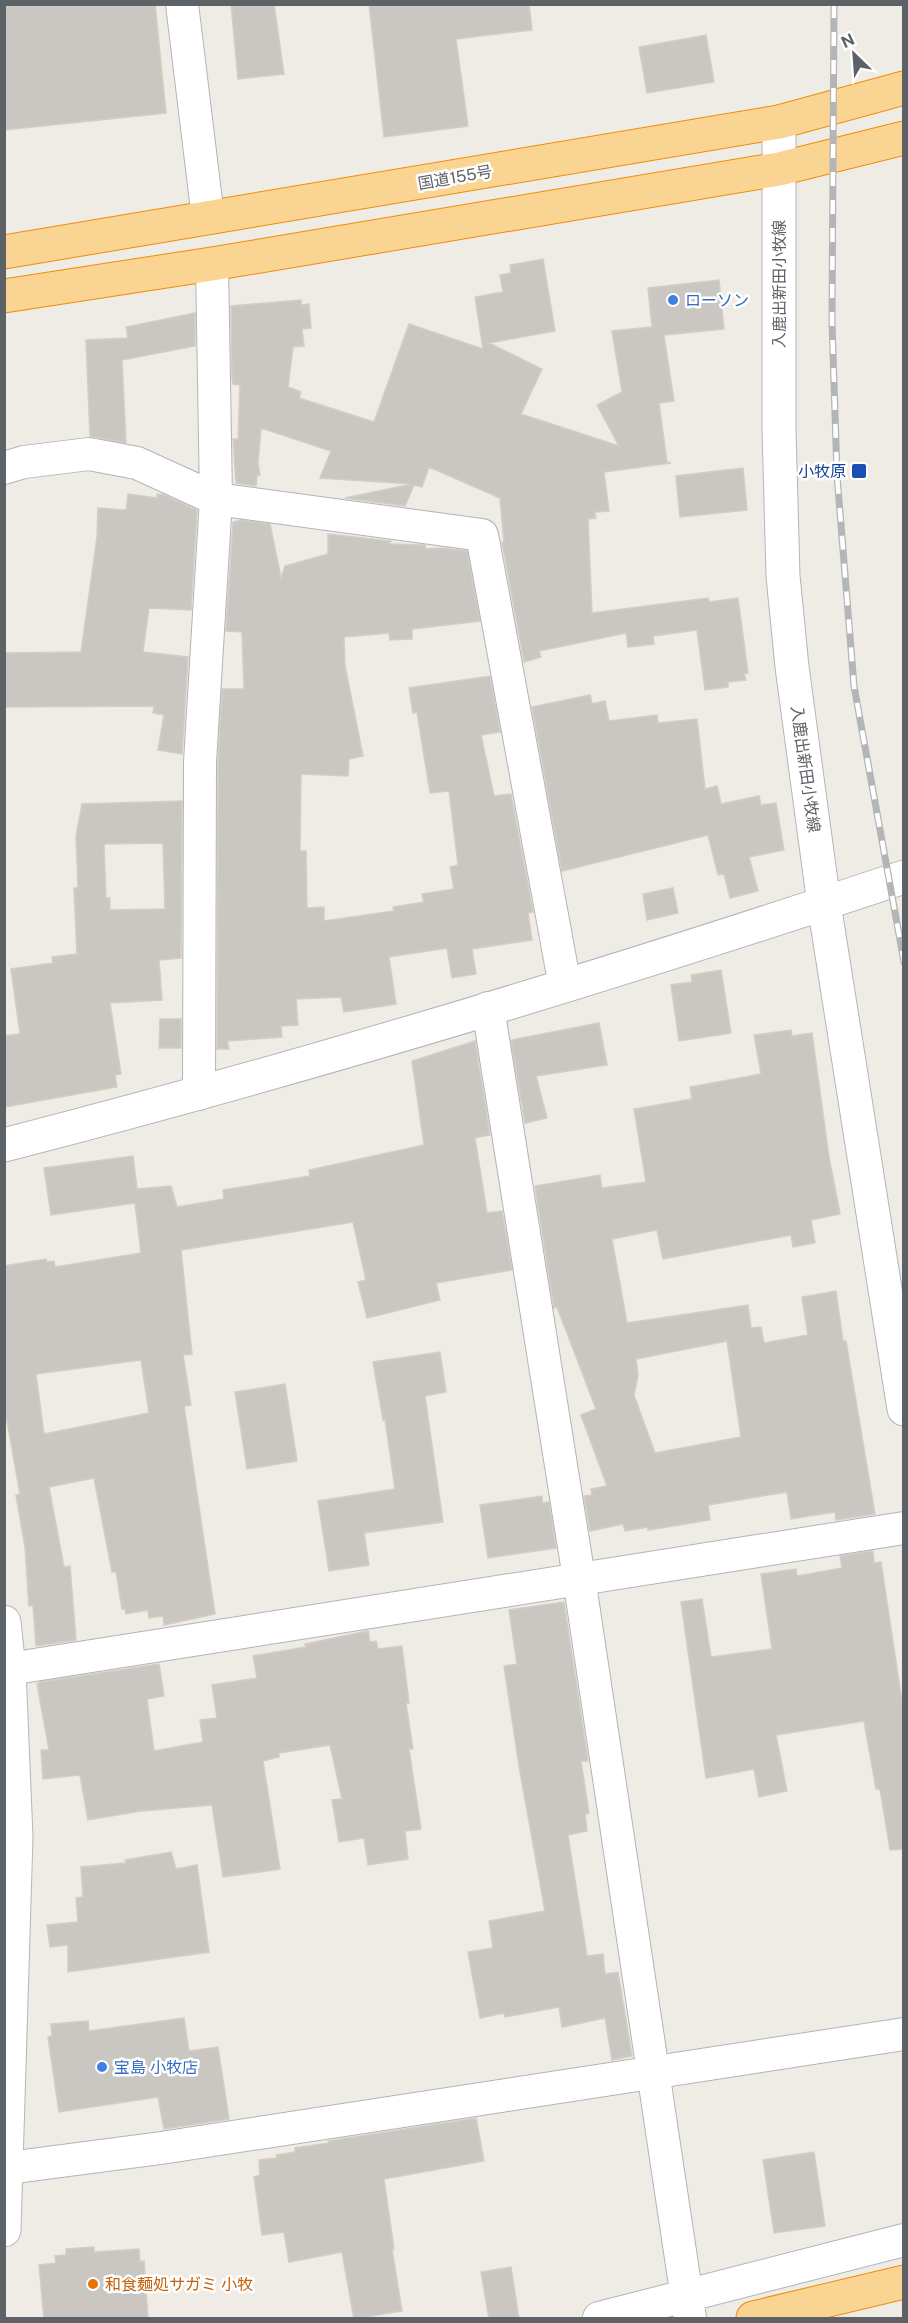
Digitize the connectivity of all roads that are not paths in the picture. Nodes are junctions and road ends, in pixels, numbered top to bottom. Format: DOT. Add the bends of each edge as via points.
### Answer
graph roads {
  1 [pos="182,4"];
  2 [pos="903,88"];
  3 [pos="779,122"];
  4 [pos="903,138"];
  5 [pos="779,169"];
  6 [pos="208,218"];
  7 [pos="4,252"];
  8 [pos="212,264"];
  9 [pos="4,296"];
  10 [pos="4,468"];
  11 [pos="216,499"];
  12 [pos="903,878"];
  13 [pos="824,904"];
  14 [pos="565,986"];
  15 [pos="488,1008"];
  16 [pos="199,1094"];
  17 [pos="4,1145"];
  18 [pos="903,1409"];
  19 [pos="903,1528"];
  20 [pos="579,1578"];
  21 [pos="4,1622"];
  22 [pos="9,1669"];
  23 [pos="10,1837"];
  24 [pos="903,2034"];
  25 [pos="653,2072"];
  26 [pos="8,2168"];
  27 [pos="4,2230"];
  28 [pos="903,2240"];
  29 [pos="903,2282"];
  30 [pos="689,2307"];
  31 [pos="599,2319"];
  32 [pos="753,2319"];
  1 -- 6 [label="street"];
  2 -- 3 [label="highway, 国道155号"];
  3 -- 5 [label="main road, 入鹿出新田小牧線"];
  3 -- 6 [label="highway, 国道155号"];
  4 -- 5 [label="highway"];
  5 -- 8 [label="highway"];
  5 -- 13 [label="main road, 入鹿出新田小牧線" via="783,576"];
  6 -- 7 [label="highway, 国道155号"];
  8 -- 9 [label="highway"];
  8 -- 11 [label="street"];
  10 -- 11 [label="street" via="89,454 137,463"];
  11 -- 14 [label="street" via="482,535"];
  11 -- 16 [label="street" via="200,762"];
  12 -- 13 [label="main road"];
  13 -- 14 [label="main road"];
  13 -- 18 [label="main road, 入鹿出新田小牧線"];
  14 -- 15 [label="main road"];
  15 -- 16 [label="main road"];
  15 -- 20 [label="street"];
  16 -- 17 [label="main road"];
  19 -- 20 [label="street"];
  20 -- 22 [label="street"];
  20 -- 25 [label="street"];
  21 -- 22 [label="main road"];
  22 -- 23 [label="main road"];
  23 -- 26 [label="main road"];
  24 -- 25 [label="street"];
  25 -- 26 [label="street"];
  25 -- 30 [label="street"];
  26 -- 27 [label="main road"];
  28 -- 30 [label="street"];
  29 -- 32 [label="highway"];
  30 -- 31 [label="street"];
}
